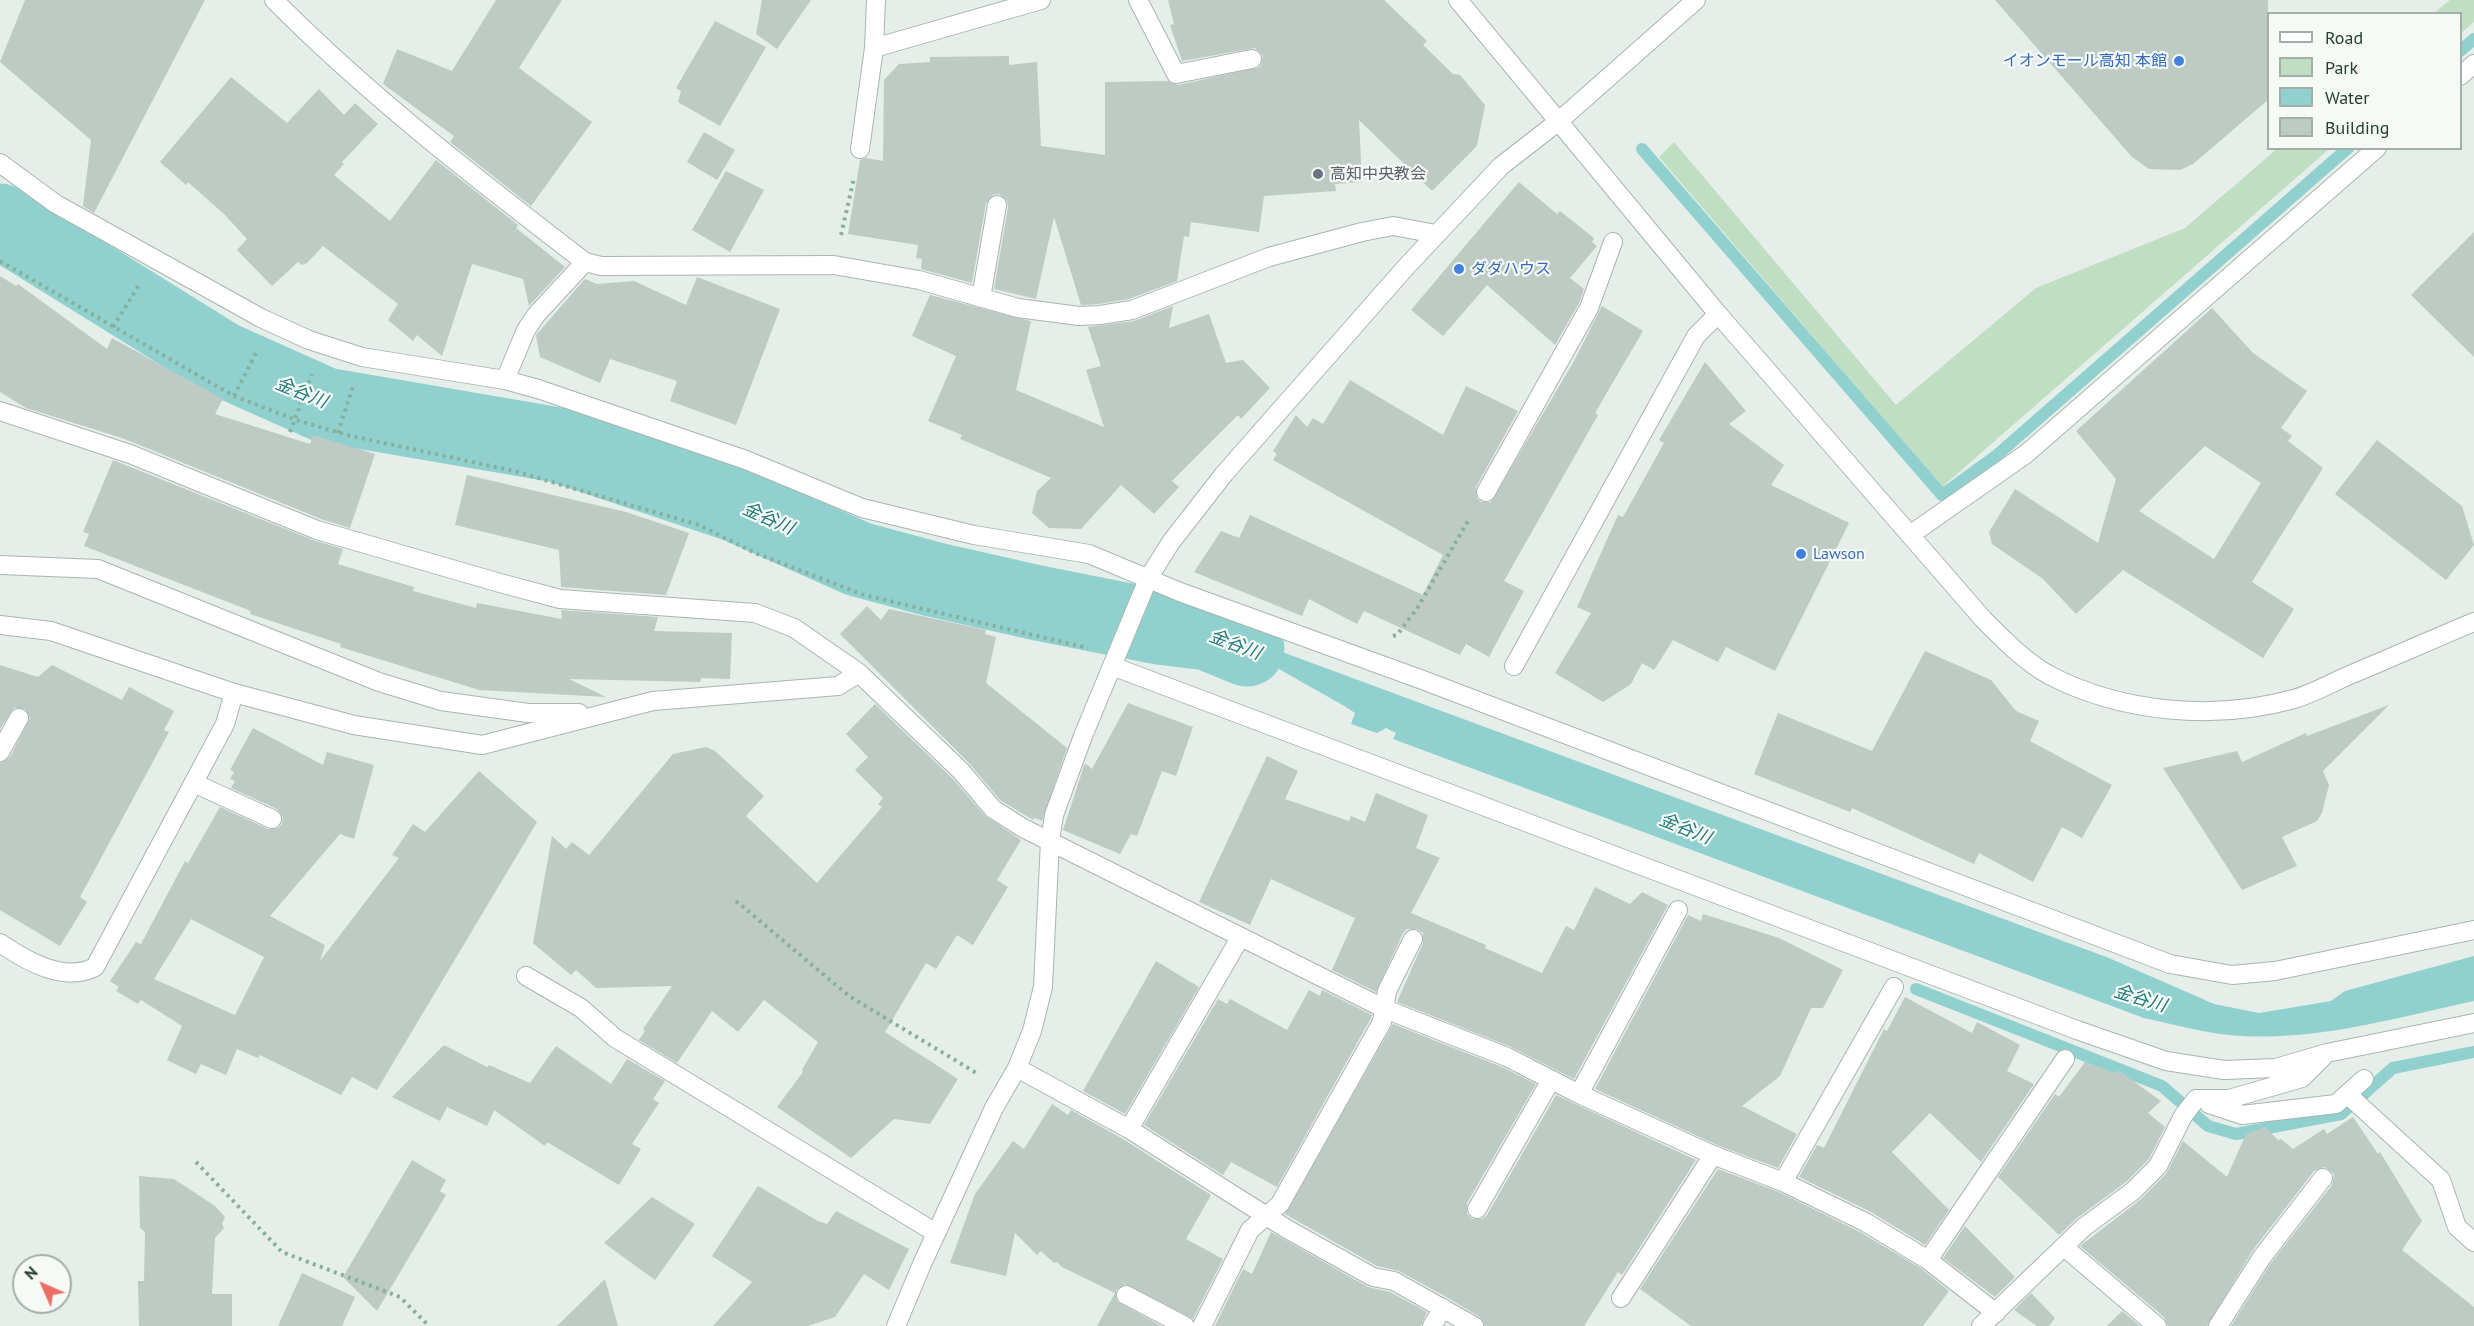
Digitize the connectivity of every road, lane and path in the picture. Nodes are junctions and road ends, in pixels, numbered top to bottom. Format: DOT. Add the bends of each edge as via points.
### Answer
graph roads {
  1 [pos="274,0"];
  2 [pos="876,0"];
  3 [pos="1041,0"];
  4 [pos="1138,0"];
  5 [pos="1458,0"];
  6 [pos="1696,0"];
  7 [pos="874,48"];
  8 [pos="1252,58"];
  9 [pos="2474,64"];
  10 [pos="2462,73"];
  11 [pos="1559,121"];
  12 [pos="860,149"];
  13 [pos="2375,150"];
  14 [pos="0,163"];
  15 [pos="997,205"];
  16 [pos="1436,234"];
  17 [pos="1613,242"];
  18 [pos="155,259"];
  19 [pos="0,261"];
  20 [pos="585,262"];
  21 [pos="834,265"];
  22 [pos="981,298"];
  23 [pos="1718,314"];
  24 [pos="271,323"];
  25 [pos="113,327"];
  26 [pos="313,371"];
  27 [pos="505,380"];
  28 [pos="354,381"];
  29 [pos="234,396"];
  30 [pos="0,411"];
  31 [pos="297,418"];
  32 [pos="339,431"];
  33 [pos="290,432"];
  34 [pos="1486,492"];
  35 [pos="1910,535"];
  36 [pos="0,565"];
  37 [pos="1149,577"];
  38 [pos="2474,622"];
  39 [pos="0,625"];
  40 [pos="1383,638"];
  41 [pos="1115,659"];
  42 [pos="1514,666"];
  43 [pos="859,673"];
  44 [pos="234,693"];
  45 [pos="605,712"];
  46 [pos="19,718"];
  47 [pos="0,752"];
  48 [pos="194,783"];
  49 [pos="272,819"];
  50 [pos="1050,841"];
  51 [pos="736,901"];
  52 [pos="1678,910"];
  53 [pos="2474,930"];
  54 [pos="1240,938"];
  55 [pos="1413,939"];
  56 [pos="0,943"];
  57 [pos="526,976"];
  58 [pos="1894,987"];
  59 [pos="1385,1009"];
  60 [pos="2474,1023"];
  61 [pos="2326,1053"];
  62 [pos="2065,1059"];
  63 [pos="1017,1068"];
  64 [pos="2364,1079"];
  65 [pos="1551,1080"];
  66 [pos="1004,1090"];
  67 [pos="1579,1094"];
  68 [pos="2347,1094"];
  69 [pos="2196,1099"];
  70 [pos="1129,1129"];
  71 [pos="1713,1155"];
  72 [pos="196,1162"];
  73 [pos="2322,1178"];
  74 [pos="1783,1182"];
  75 [pos="1477,1209"];
  76 [pos="1265,1215"];
  77 [pos="936,1233"];
  78 [pos="2474,1242"];
  79 [pos="2064,1247"];
  80 [pos="1928,1260"];
  81 [pos="1126,1295"];
  82 [pos="1620,1298"];
  83 [pos="1443,1308"];
  84 [pos="1996,1313"];
  85 [pos="429,1326"];
  86 [pos="896,1326"];
  87 [pos="1185,1326"];
  88 [pos="1202,1326"];
  89 [pos="1432,1326"];
  90 [pos="1474,1326"];
  91 [pos="1981,1326"];
  92 [pos="2157,1326"];
  93 [pos="2218,1326"];
  1 -- 20 [label="street" via="386,107"];
  2 -- 7 [label="street"];
  3 -- 7 [label="street"];
  4 -- 8 [label="street" via="1176,74"];
  5 -- 11 [label="street"];
  6 -- 11 [label="street"];
  7 -- 12 [label="street"];
  9 -- 10 [label="street"];
  11 -- 16 [label="street" via="1501,166"];
  11 -- 23 [label="street"];
  12 -- 21 [label="path"];
  13 -- 35 [label="street" via="2026,454"];
  14 -- 18 [label="street" via="56,204"];
  15 -- 22 [label="street"];
  16 -- 22 [label="street" via="1393,226 1353,234 1269,257 1132,310 1100,315 1055,314"];
  16 -- 37 [label="street" via="1224,474"];
  17 -- 34 [label="street" via="1589,308"];
  18 -- 24 [label="street"];
  18 -- 25 [label="path"];
  19 -- 25 [label="path"];
  20 -- 21 [label="street" via="601,266"];
  20 -- 27 [label="street" via="526,330"];
  21 -- 22 [label="street" via="919,280"];
  23 -- 35 [label="street"];
  23 -- 42 [label="street" via="1696,336"];
  24 -- 27 [label="street" via="362,357"];
  24 -- 29 [label="path"];
  25 -- 29 [label="path"];
  26 -- 31 [label="path"];
  27 -- 37 [label="street" via="746,460 862,508 974,535 1089,554"];
  28 -- 32 [label="path"];
  29 -- 31 [label="path"];
  30 -- 43 [label="street" via="130,454 317,530 500,583 560,599 755,613 794,628"];
  31 -- 32 [label="path"];
  31 -- 33 [label="path"];
  32 -- 41 [label="path" via="514,471 699,525 755,554 864,596 1098,650"];
  34 -- 40 [label="path" via="1413,615 1397,635"];
  35 -- 38 [label="street" via="2005,641 2048,674 2093,693 2160,708 2224,709 2295,698"];
  36 -- 45 [label="street" via="98,569 379,682 441,700 528,713"];
  37 -- 41 [label="street"];
  37 -- 53 [label="street" via="1180,592 2170,964 2232,975 2274,971"];
  39 -- 44 [label="street" via="51,631"];
  41 -- 50 [label="street" via="1054,815"];
  41 -- 61 [label="street" via="2066,1026 2166,1061 2245,1070 2276,1068"];
  43 -- 45 [label="street" via="838,686 652,701"];
  43 -- 50 [label="street" via="961,771 993,809"];
  44 -- 45 [label="street" via="354,725 482,745"];
  44 -- 48 [label="street" via="225,724"];
  46 -- 47 [label="street"];
  48 -- 49 [label="street"];
  48 -- 56 [label="street" via="95,967 83,973 64,973 20,957"];
  50 -- 54 [label="street"];
  50 -- 63 [label="street" via="1043,987"];
  51 -- 66 [label="path" via="849,996"];
  52 -- 67 [label="street"];
  54 -- 59 [label="street"];
  54 -- 70 [label="street"];
  55 -- 59 [label="street" via="1387,991"];
  57 -- 77 [label="street" via="581,1008 615,1038"];
  58 -- 74 [label="street"];
  59 -- 65 [label="street" via="1507,1057"];
  59 -- 76 [label="street" via="1382,1022 1281,1204"];
  60 -- 61 [label="street"];
  61 -- 69 [label="street" via="2302,1078 2229,1099"];
  62 -- 80 [label="street"];
  63 -- 66 [label="street"];
  63 -- 70 [label="street"];
  64 -- 68 [label="street"];
  65 -- 67 [label="street"];
  65 -- 75 [label="street"];
  66 -- 77 [label="street"];
  67 -- 71 [label="street"];
  68 -- 69 [label="street" via="2336,1104 2242,1115"];
  68 -- 78 [label="street" via="2441,1180 2457,1227"];
  69 -- 79 [label="street" via="2158,1166"];
  70 -- 76 [label="street"];
  71 -- 74 [label="street"];
  71 -- 82 [label="street"];
  72 -- 85 [label="path" via="282,1252 400,1297"];
  73 -- 93 [label="street" via="2262,1257"];
  74 -- 80 [label="street" via="1865,1222"];
  76 -- 83 [label="street" via="1373,1277 1394,1281"];
  76 -- 88 [label="street" via="1250,1230"];
  77 -- 86 [label="street"];
  79 -- 84 [label="street"];
  79 -- 92 [label="street"];
  80 -- 84 [label="street"];
  81 -- 87 [label="street"];
  83 -- 89 [label="street"];
  83 -- 90 [label="street"];
  84 -- 91 [label="street"];
}
